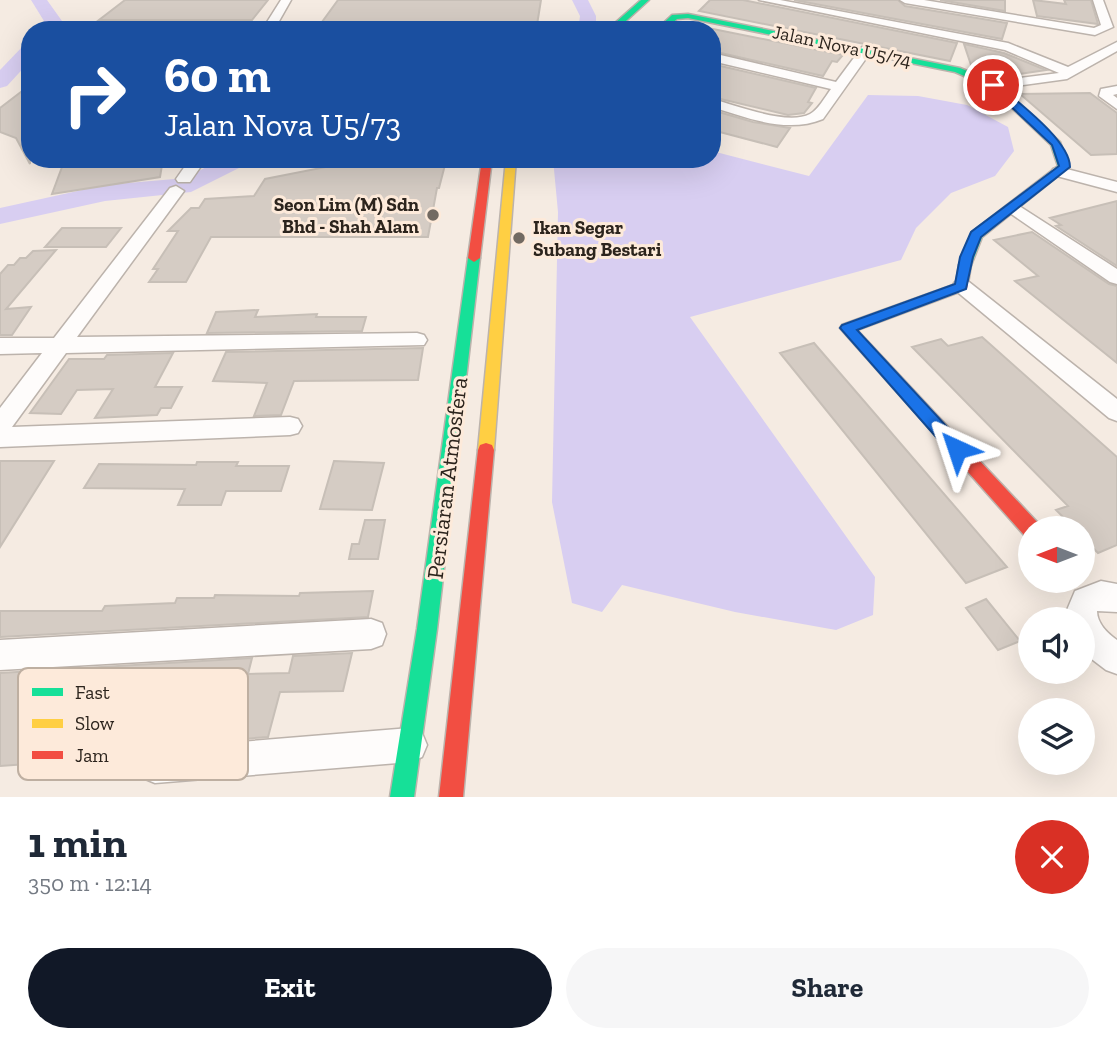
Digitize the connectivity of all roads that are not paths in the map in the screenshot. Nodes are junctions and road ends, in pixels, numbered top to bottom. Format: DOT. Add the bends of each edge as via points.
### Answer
graph roads {
  1 [pos="286,0"];
  2 [pos="645,0"];
  3 [pos="659,0"];
  4 [pos="764,0"];
  5 [pos="905,0"];
  6 [pos="1098,0"];
  7 [pos="1017,13"];
  8 [pos="1103,16"];
  9 [pos="1117,17"];
  10 [pos="273,21"];
  11 [pos="621,21"];
  12 [pos="637,21"];
  13 [pos="670,21"];
  14 [pos="714,21"];
  15 [pos="721,22"];
  16 [pos="1008,47"];
  17 [pos="1115,48"];
  18 [pos="866,50"];
  19 [pos="721,59"];
  20 [pos="1071,73"];
  21 [pos="993,85"];
  22 [pos="838,87"];
  23 [pos="1117,90"];
  24 [pos="721,105"];
  25 [pos="1117,105"];
  26 [pos="192,168"];
  27 [pos="486,168"];
  28 [pos="510,168"];
  29 [pos="1059,172"];
  30 [pos="1117,187"];
  31 [pos="1013,207"];
  32 [pos="1117,278"];
  33 [pos="962,286"];
  34 [pos="416,340"];
  35 [pos="0,346"];
  36 [pos="59,346"];
  37 [pos="1117,412"];
  38 [pos="0,425"];
  39 [pos="290,426"];
  40 [pos="0,437"];
  41 [pos="1019,516"];
  42 [pos="1091,603"];
  43 [pos="371,634"];
  44 [pos="0,655"];
  45 [pos="1117,659"];
  46 [pos="410,746"];
  47 [pos="248,759"];
  48 [pos="402,797"];
  49 [pos="451,797"];
  1 -- 10 [label="street"];
  2 -- 11 [label="street"];
  3 -- 12 [label="street"];
  4 -- 16 [label="street"];
  5 -- 7 [label="street"];
  6 -- 8 [label="street"];
  7 -- 8 [label="street" via="1095,32 1107,30"];
  7 -- 16 [label="street"];
  8 -- 9 [label="street"];
  13 -- 14 [label="street, Jalan Nova U5/74" via="688,16"];
  15 -- 18 [label="street, Jalan Nova U5/74"];
  16 -- 20 [label="street"];
  17 -- 20 [label="street"];
  18 -- 21 [label="street, Jalan Nova U5/74" via="957,70"];
  18 -- 22 [label="street"];
  19 -- 22 [label="street"];
  20 -- 21 [label="street"];
  21 -- 29 [label="street" via="1056,144 1064,160"];
  22 -- 24 [label="street" via="818,116 804,122"];
  23 -- 25 [label="street" via="1106,92 1106,96"];
  26 -- 36 [label="street"];
  27 -- 46 [label="street, Persiaran Atmosfera"];
  28 -- 49 [label="street, Persiaran Atmosfera"];
  29 -- 30 [label="street"];
  29 -- 31 [label="street"];
  31 -- 32 [label="street"];
  31 -- 33 [label="street" via="976,235"];
  33 -- 37 [label="street"];
  33 -- 41 [label="street" via="847,328"];
  34 -- 36 [label="street"];
  35 -- 36 [label="street"];
  36 -- 38 [label="street"];
  39 -- 40 [label="street"];
  42 -- 45 [label="street" via="1096,643"];
  43 -- 44 [label="street"];
  46 -- 47 [label="street"];
  46 -- 48 [label="street, Persiaran Atmosfera"];
}
